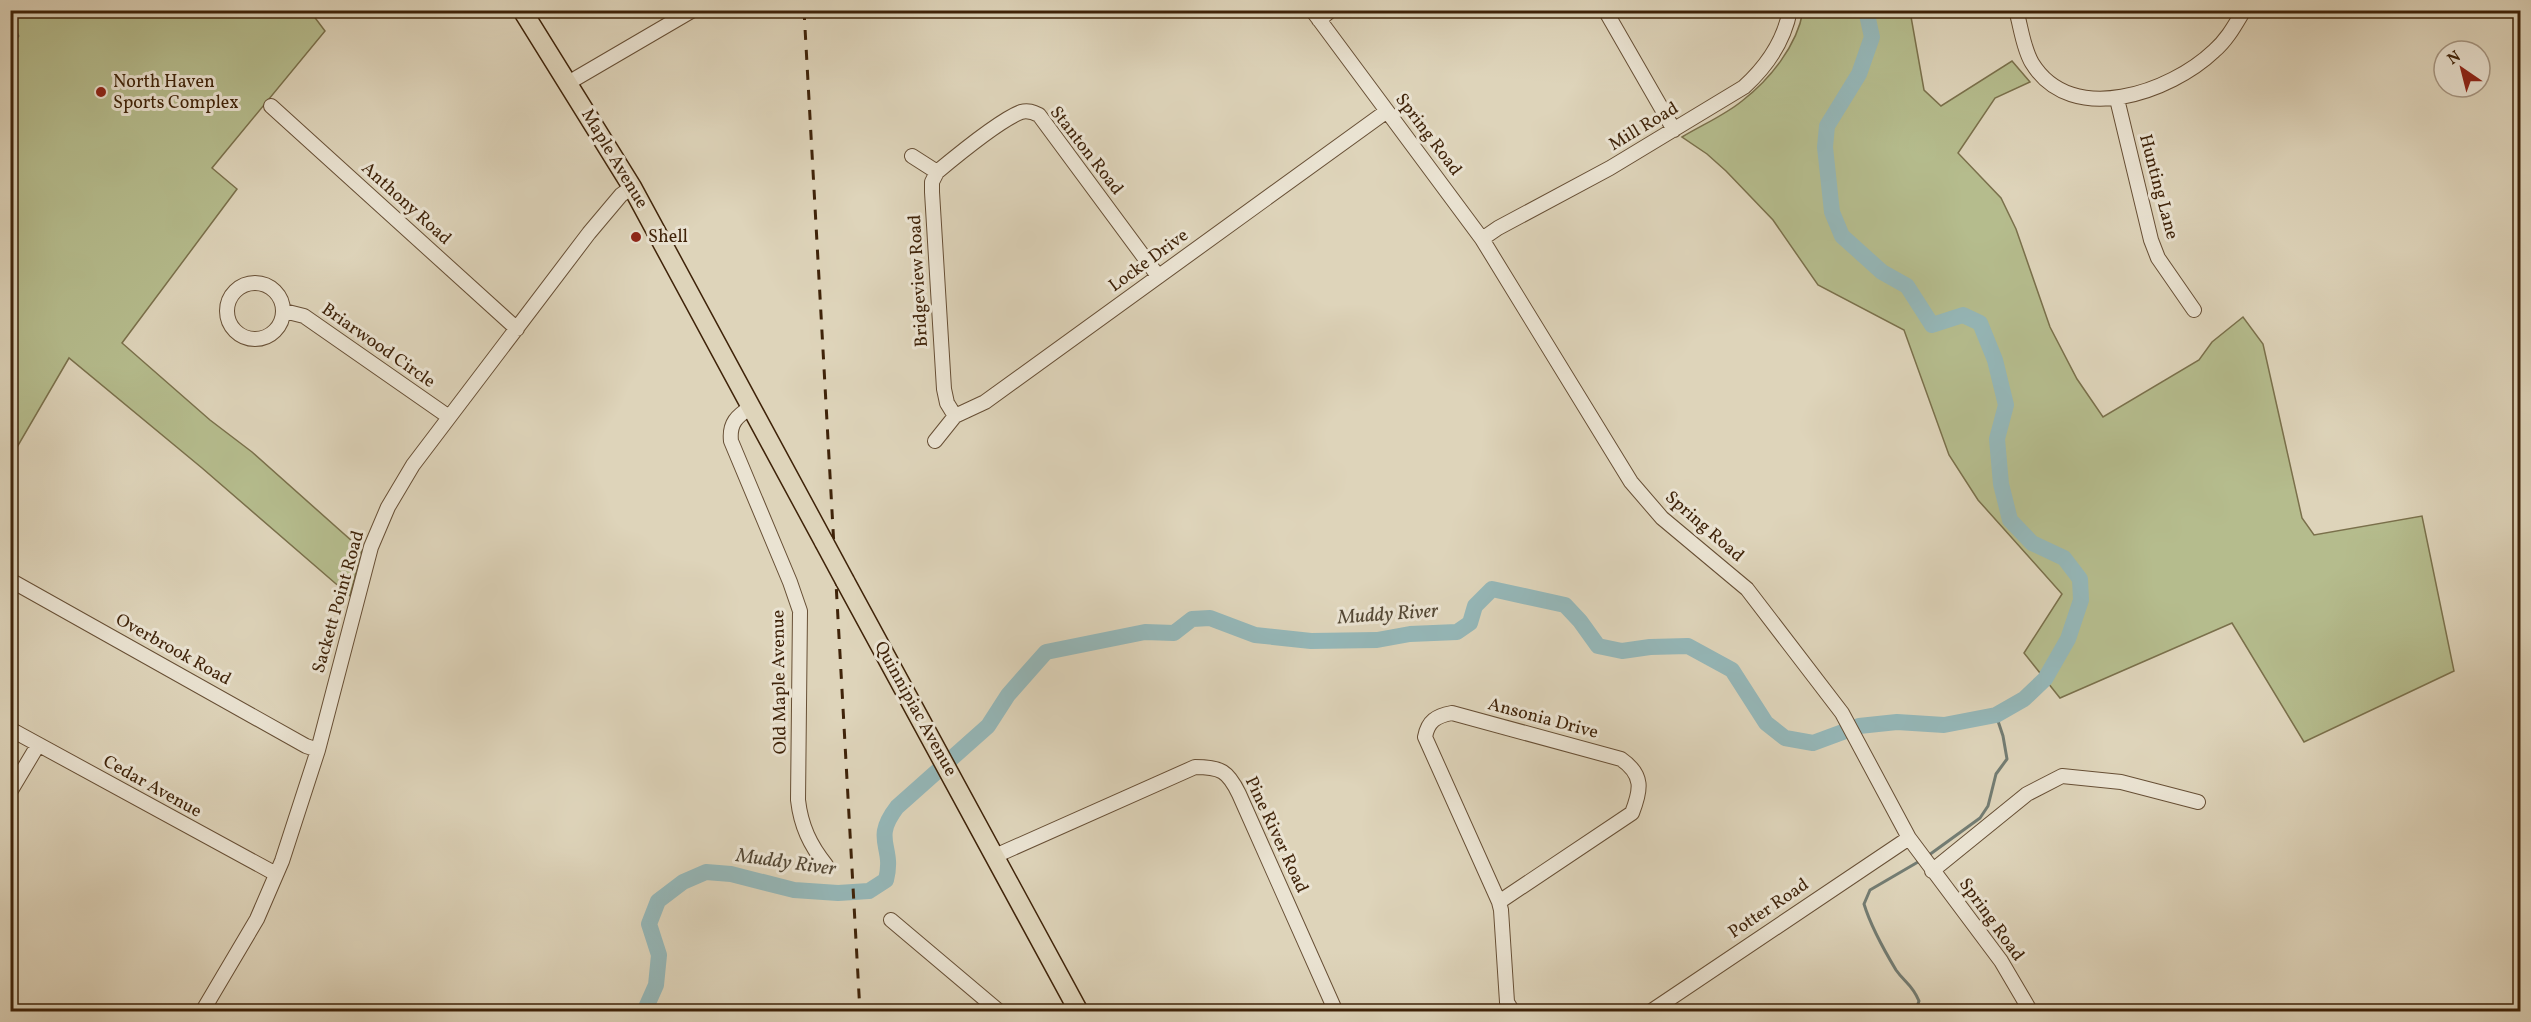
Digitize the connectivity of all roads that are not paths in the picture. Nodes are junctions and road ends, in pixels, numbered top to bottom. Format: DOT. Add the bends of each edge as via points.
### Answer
graph roads {
  1 [pos="522,10"];
  2 [pos="693,10"];
  3 [pos="1331,10"];
  4 [pos="1605,10"];
  5 [pos="1790,10"];
  6 [pos="2016,10"];
  7 [pos="2244,10"];
  8 [pos="1316,15"];
  9 [pos="568,83"];
  10 [pos="2117,99"];
  11 [pos="271,106"];
  12 [pos="1387,111"];
  13 [pos="1674,129"];
  14 [pos="912,156"];
  15 [pos="937,172"];
  16 [pos="632,187"];
  17 [pos="1482,239"];
  18 [pos="1158,276"];
  19 [pos="2194,310"];
  20 [pos="284,311"];
  21 [pos="517,329"];
  22 [pos="751,407"];
  23 [pos="955,416"];
  24 [pos="449,417"];
  25 [pos="935,441"];
  26 [pos="10,580"];
  27 [pos="10,729"];
  28 [pos="38,745"];
  29 [pos="318,750"];
  30 [pos="10,792"];
  31 [pos="2198,802"];
  32 [pos="1909,838"];
  33 [pos="995,856"];
  34 [pos="826,865"];
  35 [pos="1932,871"];
  36 [pos="276,874"];
  37 [pos="1499,902"];
  38 [pos="891,920"];
  39 [pos="1664,1008"];
  40 [pos="202,1011"];
  41 [pos="1000,1011"];
  42 [pos="1079,1011"];
  43 [pos="1336,1011"];
  44 [pos="1513,1011"];
  45 [pos="1650,1011"];
  46 [pos="2031,1011"];
  1 -- 9 [label="main road, Maple Avenue"];
  2 -- 9 [label="street"];
  3 -- 8 [label="street"];
  4 -- 13 [label="street"];
  5 -- 13 [label="street, Mill Road" via="1781,39 1760,72 1733,95"];
  6 -- 10 [label="street" via="2032,64 2047,80 2079,98"];
  7 -- 10 [label="street" via="2215,51 2193,68 2148,90"];
  8 -- 12 [label="street, Spring Road"];
  9 -- 16 [label="main road, Maple Avenue"];
  10 -- 19 [label="street, Hunting Lane" via="2151,240 2170,278"];
  11 -- 21 [label="street, Anthony Road"];
  12 -- 17 [label="street, Spring Road"];
  12 -- 18 [label="street, Locke Drive"];
  13 -- 17 [label="street, Mill Road"];
  14 -- 15 [label="street"];
  15 -- 18 [label="street, Stanton Road" via="1016,116 1030,111 1039,115"];
  15 -- 23 [label="street, Bridgeview Road" via="932,192 944,389"];
  16 -- 21 [label="street, Sackett Point Road" via="589,232"];
  16 -- 22 [label="main road, Maple Avenue"];
  17 -- 32 [label="street, Spring Road" via="1631,482 1662,518 1747,589 1846,721"];
  18 -- 23 [label="street, Locke Drive" via="985,402"];
  20 -- 20 [label="street" via="278,293 254,282 231,296 226,313 234,330 251,339 261,339 278,328"];
  20 -- 24 [label="street, Briarwood Circle" via="304,316"];
  21 -- 24 [label="street, Sackett Point Road"];
  22 -- 33 [label="main road, Quinnipiac Avenue, bridge"];
  22 -- 34 [label="street, Old Maple Avenue" via="732,423 731,441 800,611 798,800 809,842"];
  23 -- 25 [label="street, Locke Drive"];
  24 -- 29 [label="street, Sackett Point Road" via="397,489 377,531"];
  26 -- 29 [label="street, Overbrook Road"];
  27 -- 28 [label="street, Cedar Avenue"];
  28 -- 30 [label="street"];
  28 -- 36 [label="street, Cedar Avenue"];
  29 -- 36 [label="street, Sackett Point Road"];
  31 -- 35 [label="street" via="2121,783 2062,776 2027,794"];
  32 -- 35 [label="street, Spring Road"];
  32 -- 39 [label="street, Potter Road"];
  33 -- 42 [label="main road, Quinnipiac Avenue"];
  33 -- 43 [label="street, Pine River Road" via="1195,766 1212,766 1225,772 1239,794"];
  35 -- 46 [label="street, Spring Road" via="2001,961"];
  36 -- 40 [label="street, Sackett Point Road" via="244,942"];
  37 -- 37 [label="street, Ansonia Drive" via="1425,737 1431,722 1441,715 1452,713 1621,759 1637,776 1641,792 1632,813"];
  37 -- 44 [label="street, Ansonia Drive" via="1507,1002"];
  38 -- 41 [label="street"];
  39 -- 45 [label="street, Potter Road"];
}
